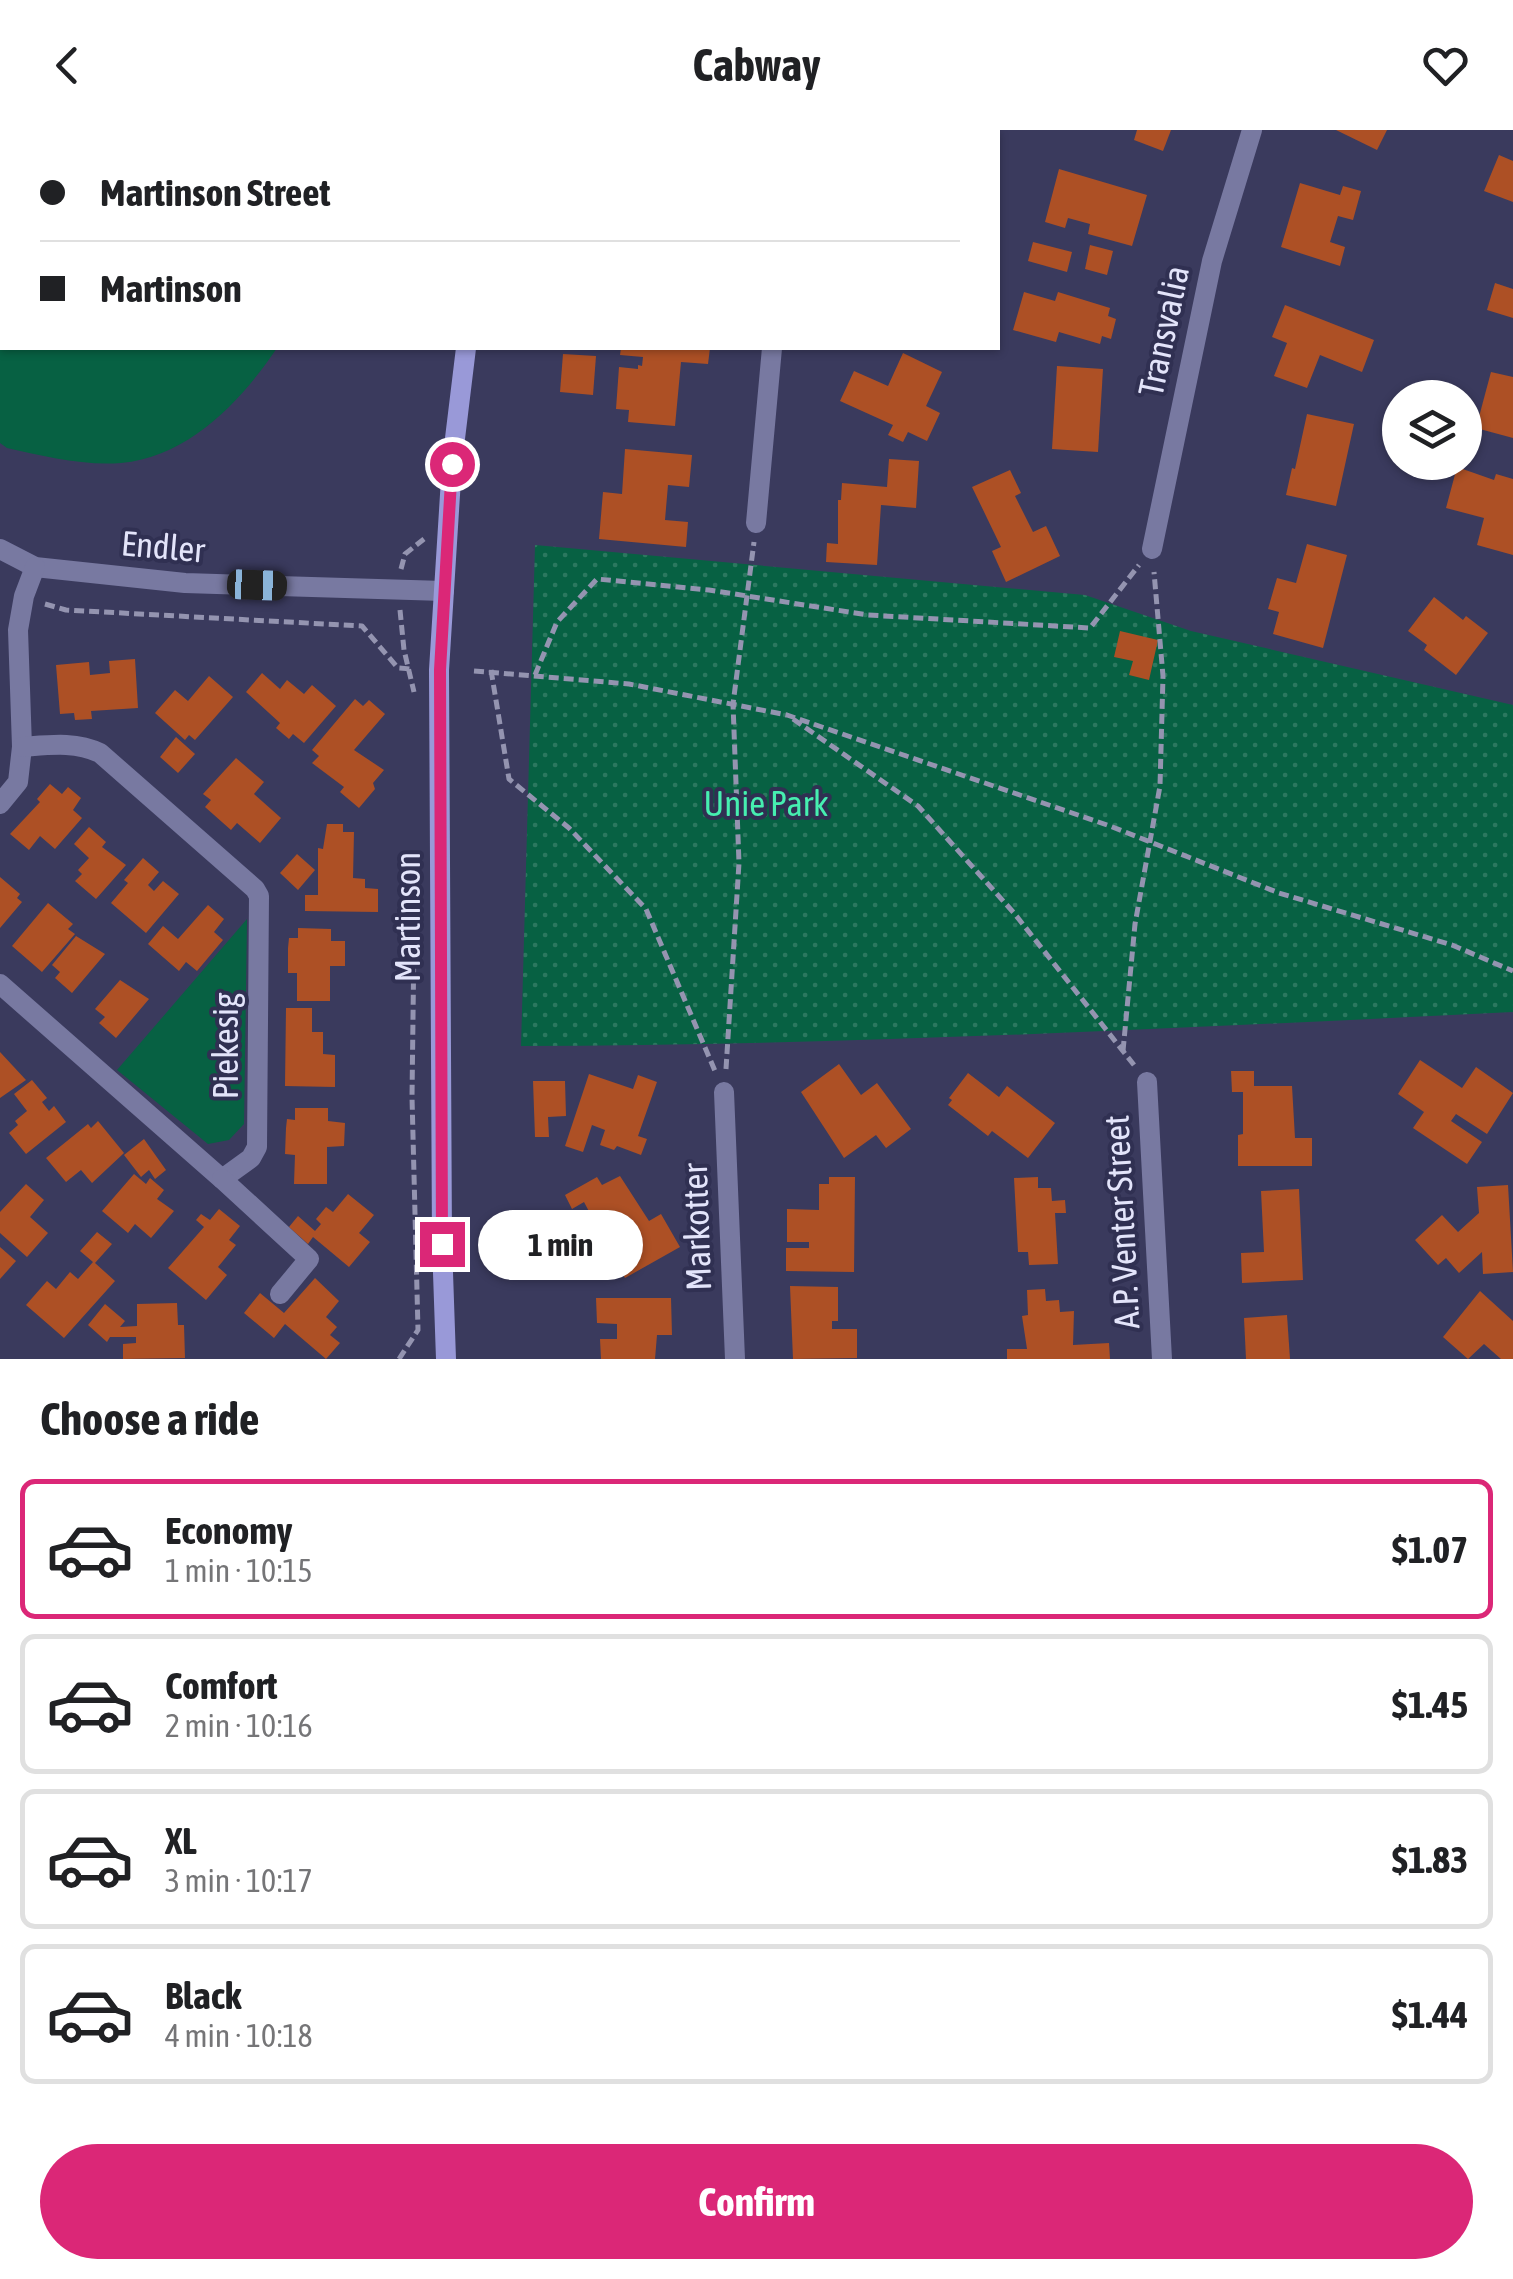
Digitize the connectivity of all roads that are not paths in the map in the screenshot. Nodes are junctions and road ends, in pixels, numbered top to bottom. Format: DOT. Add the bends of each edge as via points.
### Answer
graph roads {
  1 [pos="1252,130"];
  2 [pos="466,350"];
  3 [pos="772,350"];
  4 [pos="756,523"];
  5 [pos="0,549"];
  6 [pos="1152,549"];
  7 [pos="35,566"];
  8 [pos="444,591"];
  9 [pos="22,747"];
  10 [pos="0,804"];
  11 [pos="0,984"];
  12 [pos="1148,1082"];
  13 [pos="724,1092"];
  14 [pos="222,1178"];
  15 [pos="280,1294"];
  16 [pos="446,1359"];
  17 [pos="734,1359"];
  18 [pos="1162,1359"];
  1 -- 6 [label="street, Transvalia" via="1212,261"];
  2 -- 8 [label="street, Martinson"];
  3 -- 4 [label="street"];
  5 -- 7 [label="street, Endler"];
  7 -- 8 [label="street, Endler" via="185,583"];
  7 -- 9 [label="street" via="18,630"];
  8 -- 16 [label="street, Martinson"];
  9 -- 10 [label="street" via="18,782"];
  9 -- 14 [label="street, Piekesig" via="64,744 100,754 256,889 257,1147"];
  11 -- 14 [label="street, Piekesig"];
  12 -- 18 [label="street, A.P. Venter Street"];
  13 -- 17 [label="street, Markotter"];
  14 -- 15 [label="street" via="309,1259"];
}
